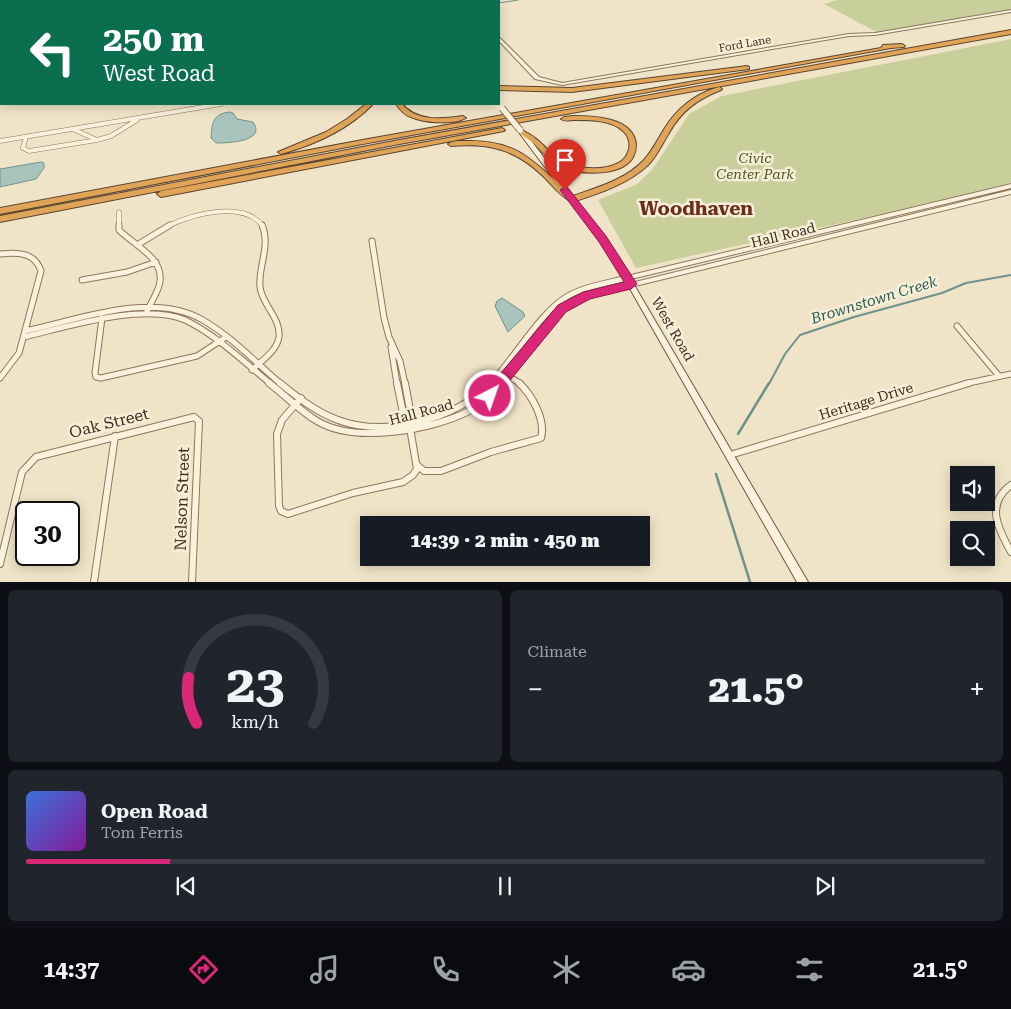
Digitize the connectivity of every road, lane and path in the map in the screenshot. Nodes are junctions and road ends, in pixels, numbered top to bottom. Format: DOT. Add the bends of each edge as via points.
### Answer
graph roads {
  1 [pos="1011,11"];
  2 [pos="1011,26"];
  3 [pos="1011,32"];
  4 [pos="500,40"];
  5 [pos="902,46"];
  6 [pos="747,68"];
  7 [pos="782,74"];
  8 [pos="500,88"];
  9 [pos="215,105"];
  10 [pos="369,105"];
  11 [pos="400,105"];
  12 [pos="500,106"];
  13 [pos="139,118"];
  14 [pos="75,129"];
  15 [pos="521,131"];
  16 [pos="26,137"];
  17 [pos="97,140"];
  18 [pos="0,141"];
  19 [pos="332,162"];
  20 [pos="148,183"];
  21 [pos="1011,186"];
  22 [pos="1011,192"];
  23 [pos="572,199"];
  24 [pos="926,207"];
  25 [pos="0,211"];
  26 [pos="118,212"];
  27 [pos="932,212"];
  28 [pos="30,214"];
  29 [pos="0,219"];
  30 [pos="845,226"];
  31 [pos="850,232"];
  32 [pos="372,241"];
  33 [pos="137,245"];
  34 [pos="749,249"];
  35 [pos="0,254"];
  36 [pos="754,255"];
  37 [pos="156,262"];
  38 [pos="684,264"];
  39 [pos="661,270"];
  40 [pos="689,270"];
  41 [pos="665,276"];
  42 [pos="82,280"];
  43 [pos="629,281"];
  44 [pos="579,295"];
  45 [pos="147,311"];
  46 [pos="545,317"];
  47 [pos="102,318"];
  48 [pos="551,320"];
  49 [pos="957,326"];
  50 [pos="24,334"];
  51 [pos="226,337"];
  52 [pos="219,342"];
  53 [pos="258,364"];
  54 [pos="252,370"];
  55 [pos="501,371"];
  56 [pos="1011,374"];
  57 [pos="508,375"];
  58 [pos="999,376"];
  59 [pos="0,378"];
  60 [pos="301,398"];
  61 [pos="295,405"];
  62 [pos="196,418"];
  63 [pos="408,422"];
  64 [pos="410,430"];
  65 [pos="115,436"];
  66 [pos="730,455"];
  67 [pos="417,464"];
  68 [pos="1011,485"];
  69 [pos="1011,552"];
  70 [pos="0,564"];
  71 [pos="94,582"];
  72 [pos="192,582"];
  73 [pos="803,582"];
  1 -- 4 [label="street, Ford Lane" via="562,84 533,76"];
  2 -- 5 [label="highway"];
  3 -- 7 [label="highway"];
  5 -- 6 [label="highway"];
  5 -- 20 [label="highway"];
  6 -- 8 [label="highway" via="572,90"];
  6 -- 11 [label="highway" via="449,120 418,118 408,114"];
  7 -- 23 [label="highway" via="715,90 694,101 675,117 641,168"];
  7 -- 28 [label="highway" via="394,143"];
  9 -- 13 [label="street"];
  10 -- 20 [label="highway" via="338,128 299,147"];
  12 -- 15 [label="main road, West Road, bridge"];
  13 -- 14 [label="street"];
  13 -- 17 [label="street" via="111,136"];
  14 -- 16 [label="street"];
  14 -- 17 [label="street"];
  15 -- 19 [label="highway" via="554,160 584,171 617,166 632,150 631,138 620,126 600,118 582,116"];
  15 -- 23 [label="main road, West Road"];
  16 -- 17 [label="street" via="23,148 29,151"];
  16 -- 18 [label="street"];
  19 -- 23 [label="highway" via="448,144 494,146 527,159"];
  19 -- 28 [label="highway"];
  20 -- 25 [label="highway"];
  21 -- 24 [label="street, Hall Road"];
  22 -- 27 [label="street, Hall Road"];
  23 -- 43 [label="main road, West Road"];
  24 -- 27 [label="street"];
  24 -- 30 [label="street, Hall Road"];
  26 -- 33 [label="street" via="119,230"];
  27 -- 31 [label="street, Hall Road"];
  28 -- 29 [label="highway"];
  30 -- 31 [label="street"];
  30 -- 34 [label="street, Hall Road"];
  31 -- 36 [label="street, Hall Road"];
  32 -- 63 [label="street" via="392,360"];
  33 -- 37 [label="street"];
  33 -- 53 [label="street" via="179,222 224,212 240,212 255,217 263,227 260,289 280,334 273,350"];
  34 -- 36 [label="street"];
  34 -- 38 [label="street, Hall Road"];
  35 -- 50 [label="street" via="27,255 38,262 41,271"];
  36 -- 40 [label="street, Hall Road"];
  37 -- 42 [label="street" via="127,272"];
  37 -- 45 [label="street" via="160,280"];
  38 -- 39 [label="street, Hall Road"];
  38 -- 40 [label="street"];
  39 -- 41 [label="street"];
  39 -- 43 [label="street, Hall Road"];
  40 -- 41 [label="street, Hall Road"];
  41 -- 43 [label="street, Hall Road"];
  43 -- 44 [label="street, Hall Road"];
  43 -- 66 [label="main road, West Road"];
  44 -- 46 [label="street, Hall Road" via="558,302"];
  44 -- 48 [label="street, Hall Road"];
  45 -- 47 [label="street, Hall Road"];
  45 -- 51 [label="street, Hall Road" via="170,309 189,313"];
  45 -- 52 [label="street, Hall Road" via="175,316"];
  46 -- 48 [label="street"];
  46 -- 55 [label="street, Hall Road"];
  47 -- 50 [label="street, Hall Road"];
  47 -- 52 [label="street" via="95,373 98,378 192,357"];
  48 -- 57 [label="street, Hall Road"];
  49 -- 58 [label="street"];
  50 -- 59 [label="street" via="16,360"];
  51 -- 52 [label="street"];
  51 -- 53 [label="street, Hall Road"];
  52 -- 54 [label="street, Hall Road"];
  53 -- 54 [label="street"];
  53 -- 60 [label="street, Hall Road"];
  54 -- 61 [label="street, Hall Road"];
  55 -- 57 [label="street"];
  55 -- 63 [label="street, Hall Road" via="467,403"];
  56 -- 58 [label="street, Heritage Drive"];
  57 -- 64 [label="street, Hall Road" via="490,396 471,410"];
  57 -- 67 [label="street" via="529,394 544,430 541,438 441,470 424,471"];
  58 -- 66 [label="street, Heritage Drive"];
  60 -- 61 [label="street"];
  60 -- 63 [label="street, Hall Road" via="325,415 349,424 377,427"];
  61 -- 64 [label="street, Hall Road" via="318,422 345,432 378,435"];
  61 -- 67 [label="street" via="282,420 277,434 279,506 284,513 291,514 354,493 403,482 416,474"];
  62 -- 65 [label="street, Oak Street"];
  62 -- 72 [label="street, Nelson Street" via="199,421"];
  63 -- 64 [label="street"];
  64 -- 67 [label="street"];
  65 -- 70 [label="street, Oak Street" via="43,454 31,461 22,472"];
  65 -- 71 [label="street"];
  66 -- 73 [label="main road, West Road"];
  68 -- 69 [label="street" via="999,495 995,514 1000,533"];
}
